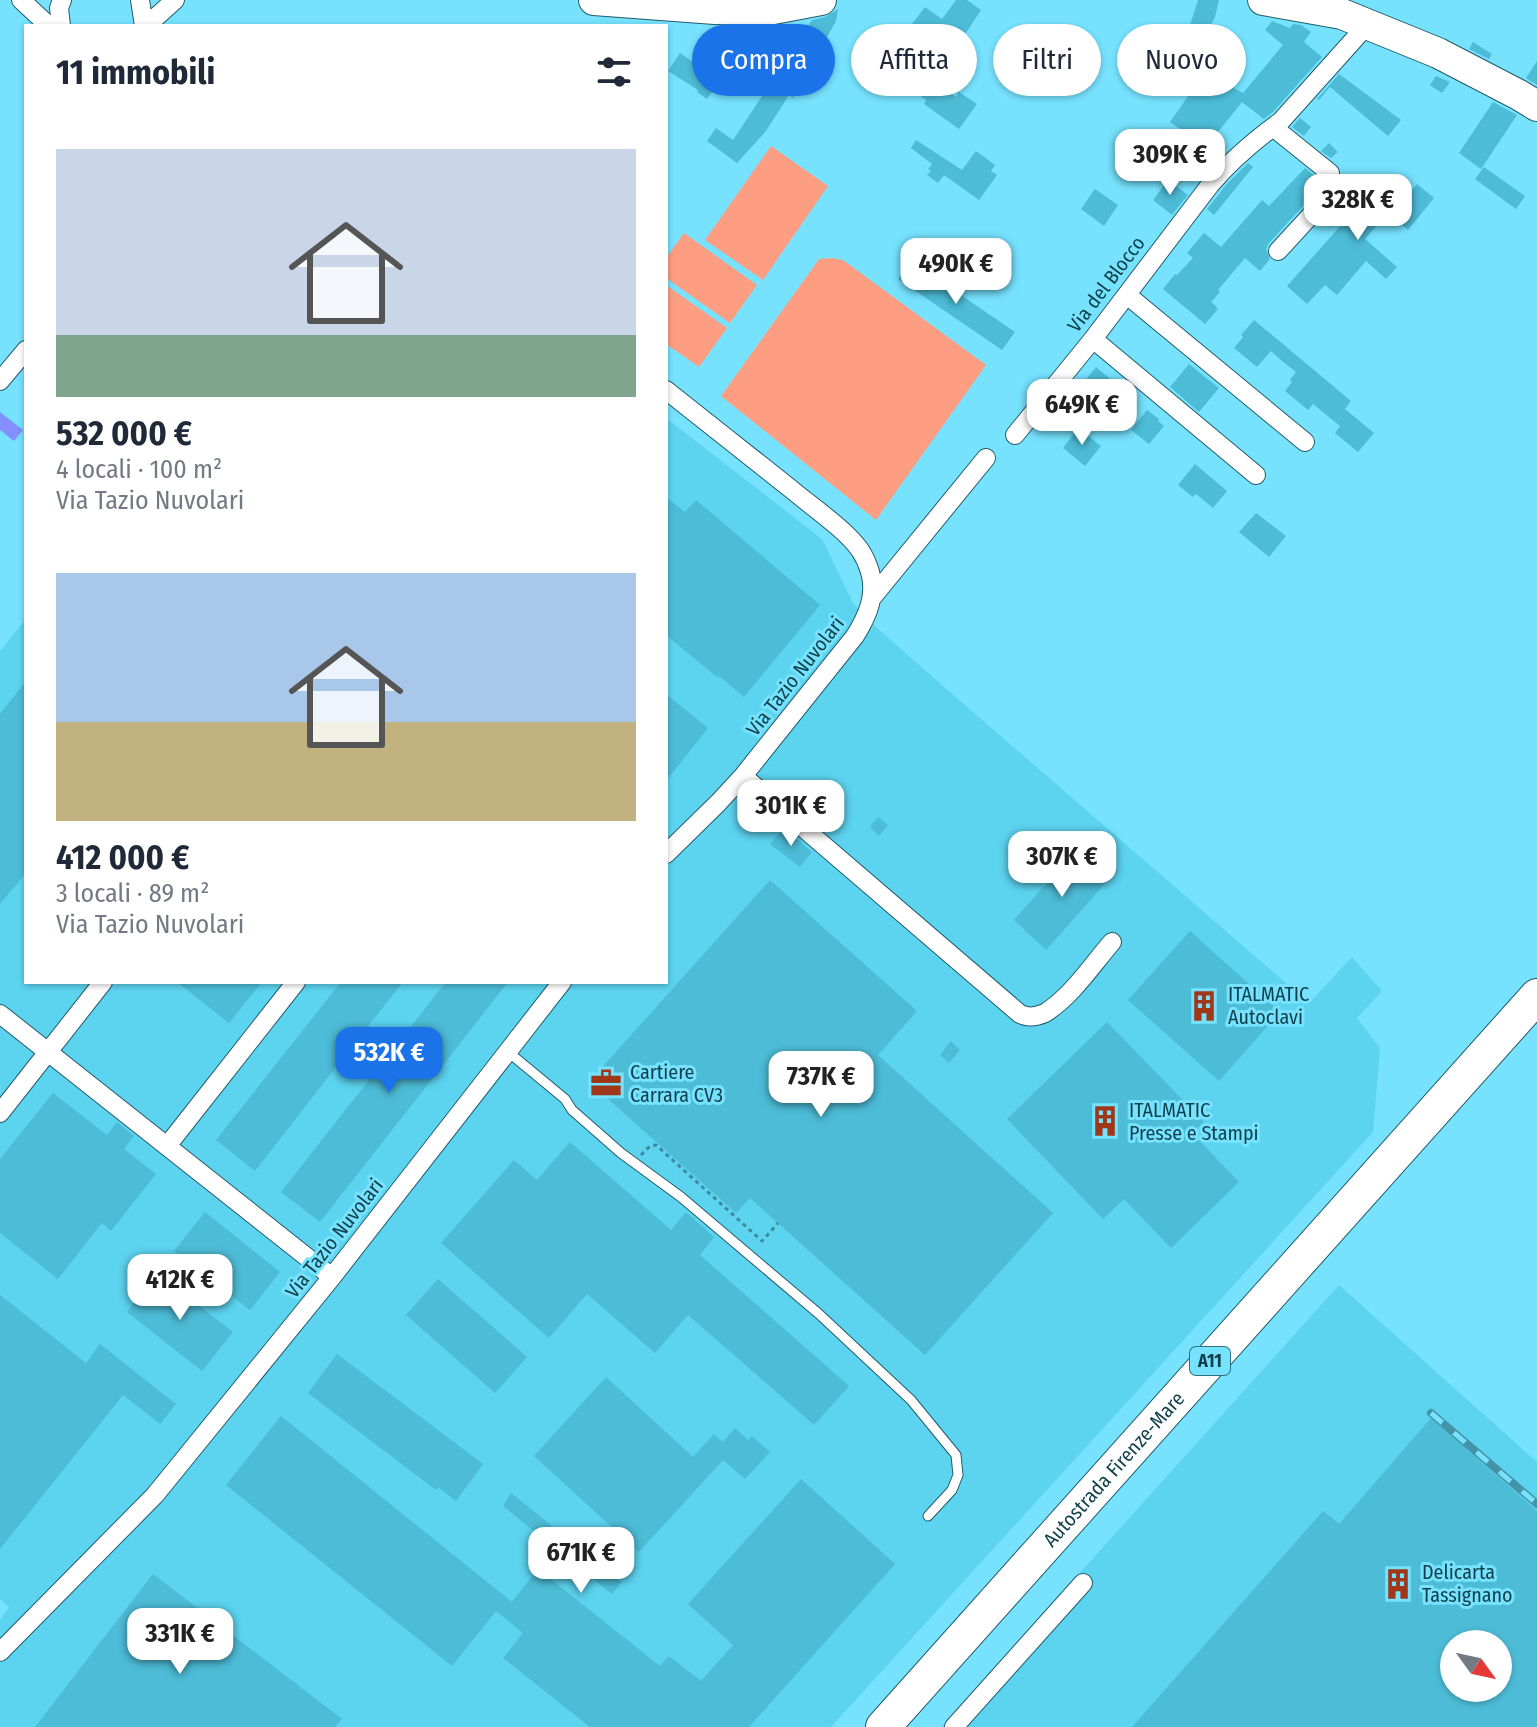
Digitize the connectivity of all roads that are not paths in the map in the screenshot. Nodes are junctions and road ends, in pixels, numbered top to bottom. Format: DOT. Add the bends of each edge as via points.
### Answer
graph roads {
  1 [pos="21,0"];
  2 [pos="62,0"];
  3 [pos="140,0"];
  4 [pos="175,0"];
  5 [pos="594,0"];
  6 [pos="821,0"];
  7 [pos="1263,0"];
  8 [pos="1353,13"];
  9 [pos="47,24"];
  10 [pos="61,24"];
  11 [pos="145,24"];
  12 [pos="147,24"];
  13 [pos="1537,106"];
  14 [pos="1273,127"];
  15 [pos="1278,251"];
  16 [pos="1127,295"];
  17 [pos="1093,339"];
  18 [pos="24,352"];
  19 [pos="0,381"];
  20 [pos="668,392"];
  21 [pos="1015,435"];
  22 [pos="1305,442"];
  23 [pos="986,458"];
  24 [pos="1256,475"];
  25 [pos="871,599"];
  26 [pos="743,776"];
  27 [pos="668,852"];
  28 [pos="1112,942"];
  29 [pos="101,984"];
  30 [pos="294,984"];
  31 [pos="560,984"];
  32 [pos="1537,996"];
  33 [pos="0,1014"];
  34 [pos="1537,1028"];
  35 [pos="507,1051"];
  36 [pos="48,1052"];
  37 [pos="0,1113"];
  38 [pos="167,1146"];
  39 [pos="332,1277"];
  40 [pos="928,1516"];
  41 [pos="1083,1583"];
  42 [pos="0,1652"];
  43 [pos="883,1727"];
  44 [pos="911,1727"];
  45 [pos="954,1727"];
  1 -- 9 [label="street"];
  2 -- 10 [label="street"];
  3 -- 11 [label="street"];
  4 -- 12 [label="street"];
  5 -- 6 [label="main road" via="768,10"];
  7 -- 8 [label="main road"];
  8 -- 13 [label="main road"];
  8 -- 14 [label="street, Via del Blocco"];
  14 -- 15 [label="street" via="1330,173 1331,186"];
  14 -- 16 [label="street, Via del Blocco" via="1210,185"];
  16 -- 17 [label="street, Via del Blocco"];
  16 -- 22 [label="street"];
  17 -- 21 [label="street, Via del Blocco"];
  17 -- 24 [label="street"];
  18 -- 19 [label="street"];
  20 -- 25 [label="street" via="849,538 869,569"];
  23 -- 25 [label="street, Via Tazio Nuvolari"];
  25 -- 26 [label="street, Via Tazio Nuvolari" via="855,636"];
  26 -- 27 [label="street, Via Tazio Nuvolari"];
  26 -- 28 [label="street" via="1020,1014 1036,1016 1067,995"];
  29 -- 36 [label="street"];
  30 -- 38 [label="street"];
  31 -- 35 [label="street, Via Tazio Nuvolari"];
  32 -- 43 [label="highway, Autostrada Firenze-Mare / A11"];
  33 -- 36 [label="street"];
  34 -- 44 [label="highway, Autostrada Firenze-Mare / A11"];
  35 -- 39 [label="street, Via Tazio Nuvolari"];
  35 -- 40 [label="lane" via="621,1153 809,1306 911,1400 956,1455 958,1475 952,1490"];
  36 -- 37 [label="street"];
  36 -- 38 [label="street"];
  38 -- 39 [label="street"];
  39 -- 42 [label="street, Via Tazio Nuvolari" via="155,1495"];
  41 -- 45 [label="street"];
}
